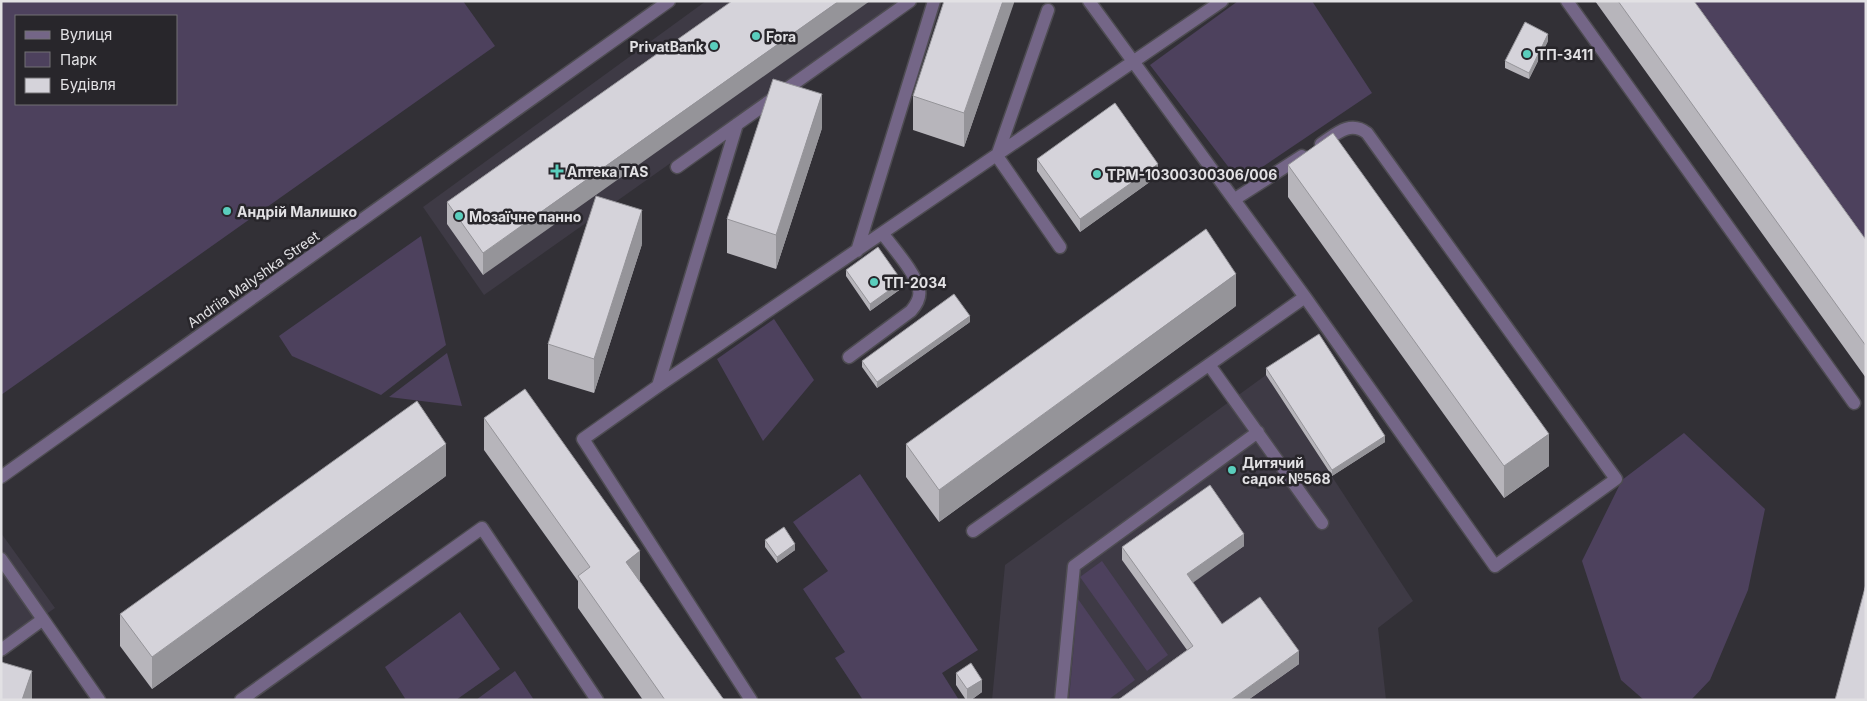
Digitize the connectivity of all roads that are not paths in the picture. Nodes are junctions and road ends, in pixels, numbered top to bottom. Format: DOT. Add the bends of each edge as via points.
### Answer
graph roads {
  1 [pos="669,1"];
  2 [pos="910,1"];
  3 [pos="934,1"];
  4 [pos="1089,1"];
  5 [pos="1222,1"];
  6 [pos="1567,1"];
  7 [pos="1048,10"];
  8 [pos="1135,63"];
  9 [pos="737,124"];
  10 [pos="997,156"];
  11 [pos="677,167"];
  12 [pos="1235,199"];
  13 [pos="883,234"];
  14 [pos="1060,247"];
  15 [pos="857,251"];
  16 [pos="1305,297"];
  17 [pos="849,357"];
  18 [pos="1210,366"];
  19 [pos="658,386"];
  20 [pos="1854,403"];
  21 [pos="1258,432"];
  22 [pos="1,477"];
  23 [pos="1322,523"];
  24 [pos="973,531"];
  25 [pos="1,559"];
  26 [pos="42,620"];
  27 [pos="1,650"];
  28 [pos="99,700"];
  29 [pos="241,700"];
  30 [pos="597,700"];
  31 [pos="751,700"];
  32 [pos="1061,700"];
  1 -- 22 [label="street, Andriia Malyshka Street"];
  2 -- 9 [label="street"];
  3 -- 15 [label="street"];
  4 -- 8 [label="street"];
  5 -- 8 [label="street"];
  6 -- 20 [label="street"];
  7 -- 10 [label="street"];
  8 -- 10 [label="street"];
  8 -- 12 [label="street"];
  9 -- 11 [label="street"];
  9 -- 19 [label="street"];
  10 -- 13 [label="street"];
  10 -- 14 [label="street"];
  12 -- 16 [label="street"];
  12 -- 16 [label="street" via="1349,126 1362,129 1616,480 1494,566"];
  13 -- 15 [label="street"];
  13 -- 17 [label="street" via="915,280 920,291 918,301 912,311"];
  15 -- 19 [label="street"];
  16 -- 18 [label="street"];
  18 -- 21 [label="street"];
  18 -- 24 [label="street"];
  19 -- 31 [label="street" via="583,439"];
  21 -- 23 [label="street"];
  21 -- 32 [label="street" via="1074,566"];
  25 -- 26 [label="street"];
  26 -- 27 [label="street"];
  26 -- 28 [label="street"];
  29 -- 30 [label="street" via="482,528"];
}
